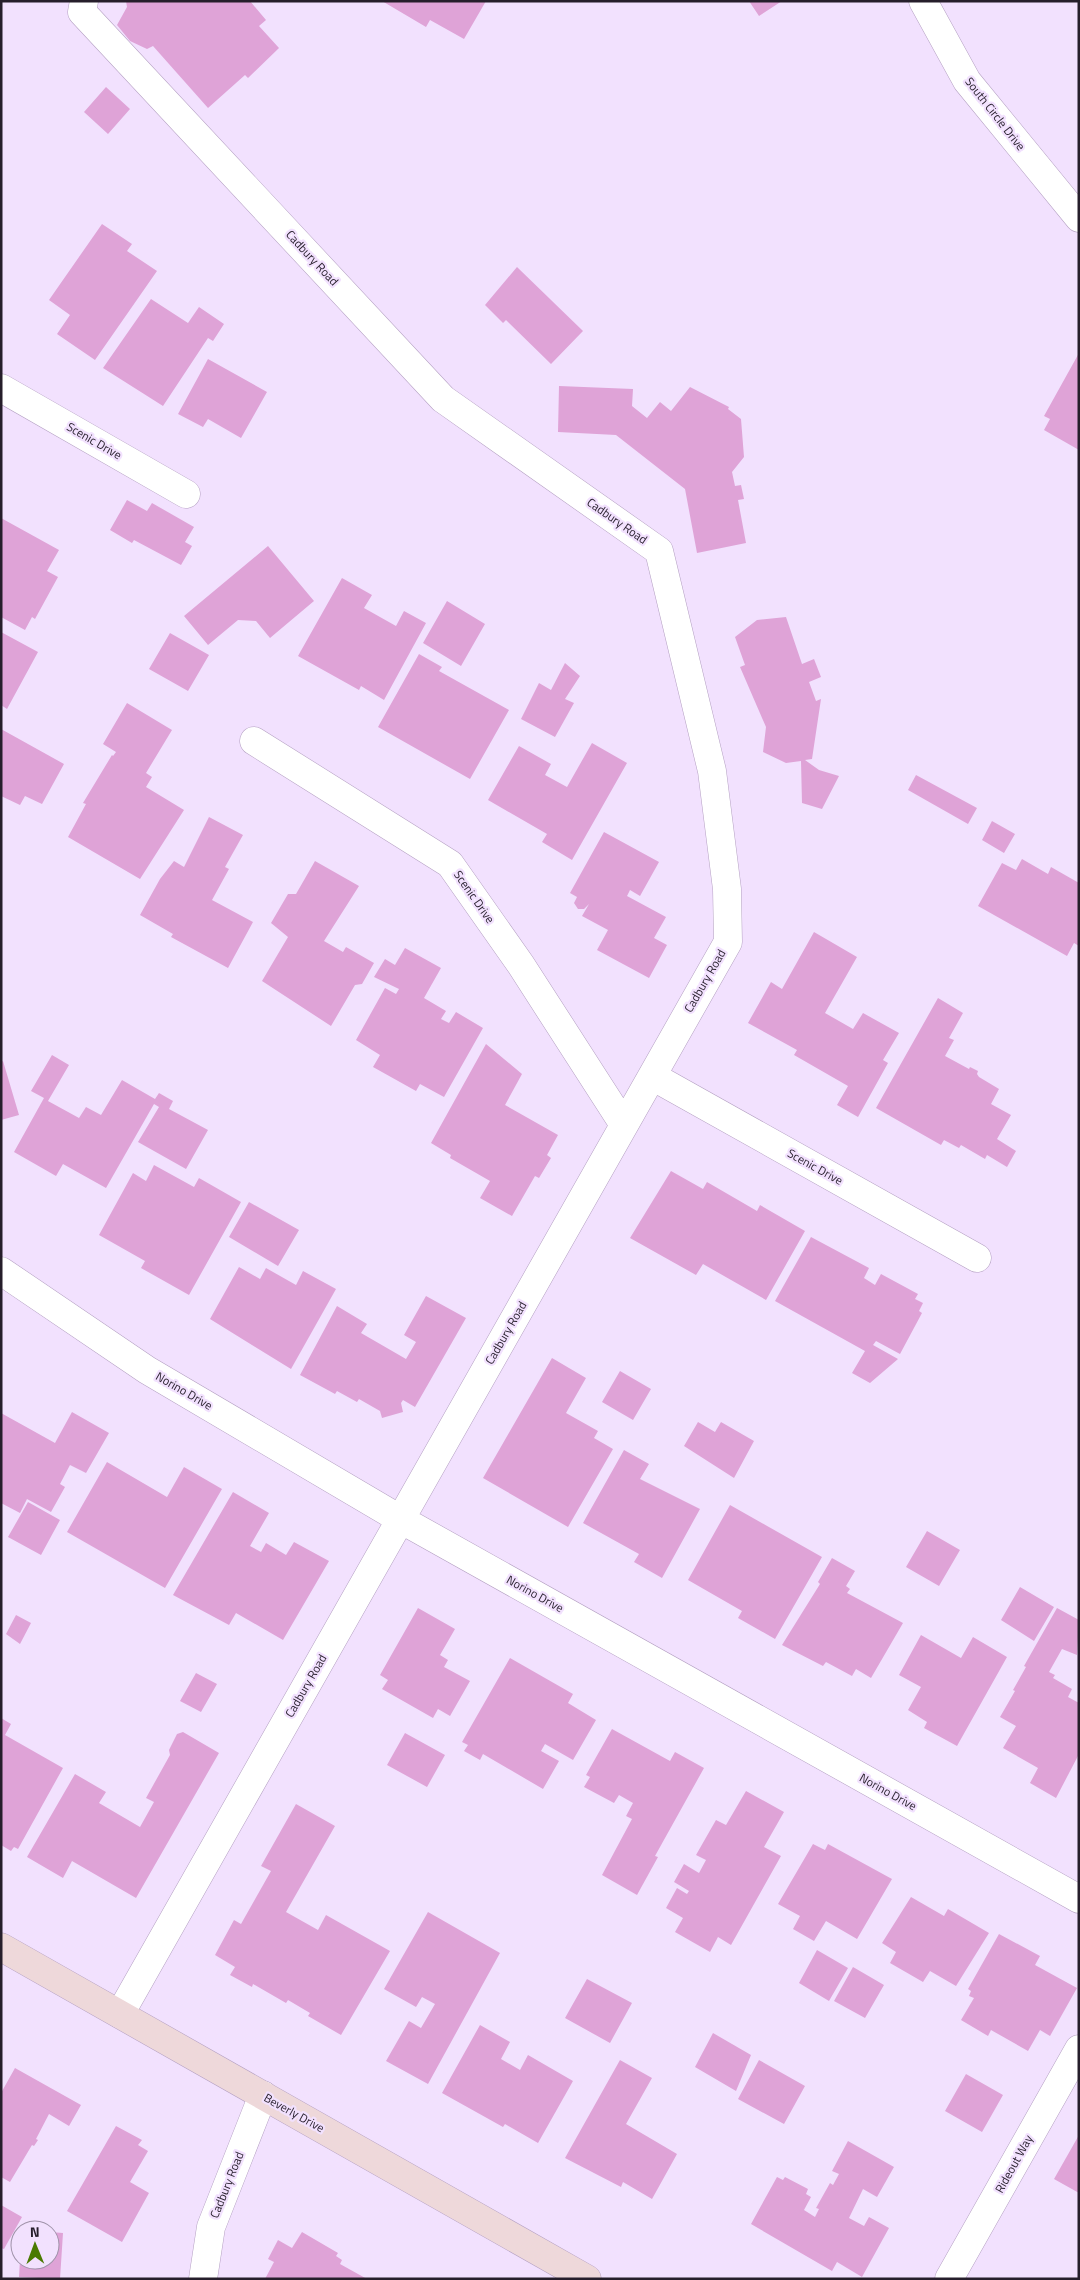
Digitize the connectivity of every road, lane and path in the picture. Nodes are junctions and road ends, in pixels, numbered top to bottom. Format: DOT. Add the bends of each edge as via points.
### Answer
graph roads {
  1 [pos="84,1"];
  2 [pos="923,1"];
  3 [pos="1079,218"];
  4 [pos="4,396"];
  5 [pos="186,494"];
  6 [pos="254,740"];
  7 [pos="652,1076"];
  8 [pos="624,1125"];
  9 [pos="977,1258"];
  10 [pos="1,1271"];
  11 [pos="400,1519"];
  12 [pos="1079,1899"];
  13 [pos="1,1947"];
  14 [pos="120,2014"];
  15 [pos="1079,2049"];
  16 [pos="263,2095"];
  17 [pos="203,2279"];
  18 [pos="587,2279"];
  19 [pos="949,2279"];
  1 -- 7 [label="street, Cadbury Road" via="82,12 106,39 443,399 659,551 712,771 727,889 728,942"];
  2 -- 3 [label="street, South Circle Drive" via="967,81"];
  4 -- 5 [label="street, Scenic Drive"];
  6 -- 8 [label="street, Scenic Drive" via="450,864 521,965"];
  7 -- 8 [label="street, Cadbury Road"];
  7 -- 9 [label="street, Scenic Drive"];
  8 -- 11 [label="street, Cadbury Road"];
  10 -- 11 [label="street, Norino Drive" via="147,1370"];
  11 -- 12 [label="street, Norino Drive"];
  11 -- 14 [label="street, Cadbury Road"];
  13 -- 14 [label="street, Beverly Drive"];
  14 -- 16 [label="street, Beverly Drive"];
  15 -- 19 [label="street, Rideout Way"];
  16 -- 17 [label="street, Cadbury Road" via="211,2227"];
  16 -- 18 [label="street, Beverly Drive"];
}
